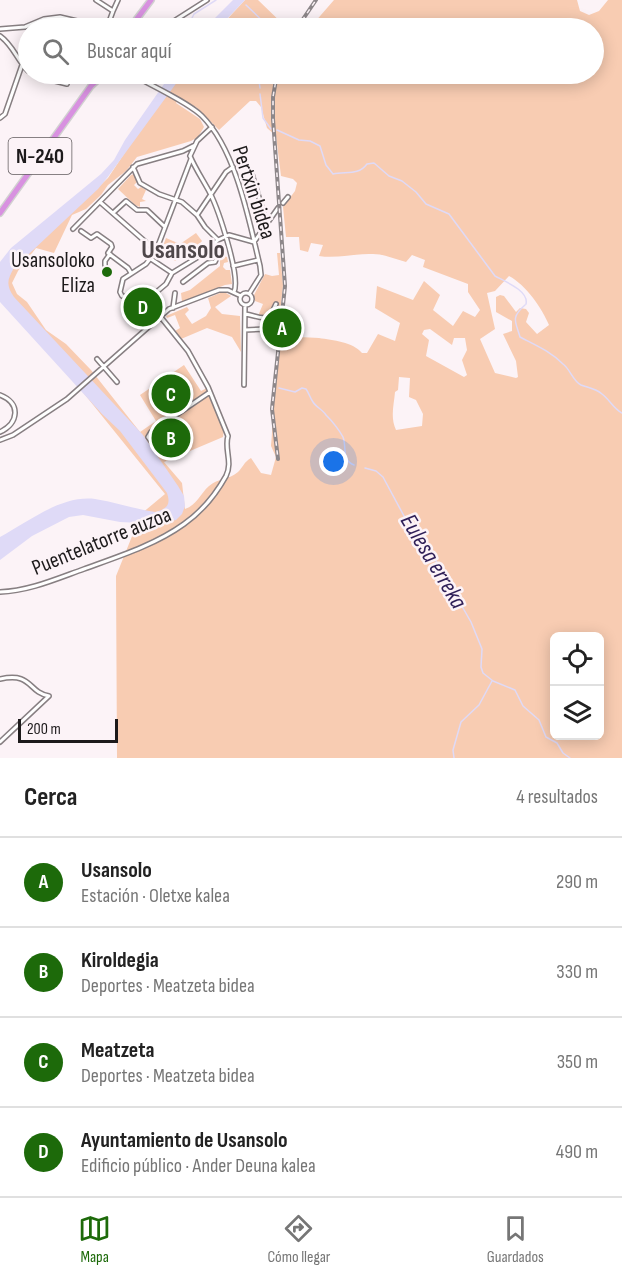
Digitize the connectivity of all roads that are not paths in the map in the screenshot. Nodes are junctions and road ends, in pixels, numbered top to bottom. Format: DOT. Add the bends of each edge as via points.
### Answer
graph roads {
  1 [pos="96,0"];
  2 [pos="118,0"];
  3 [pos="151,0"];
  4 [pos="207,0"];
  5 [pos="143,1"];
  6 [pos="113,10"];
  7 [pos="144,10"];
  8 [pos="110,18"];
  9 [pos="138,18"];
  10 [pos="179,18"];
  11 [pos="18,28"];
  12 [pos="0,29"];
  13 [pos="0,36"];
  14 [pos="5,40"];
  15 [pos="0,41"];
  16 [pos="18,57"];
  17 [pos="18,78"];
  18 [pos="90,84"];
  19 [pos="95,84"];
  20 [pos="147,84"];
  21 [pos="81,100"];
  22 [pos="0,118"];
  23 [pos="212,127"];
  24 [pos="196,143"];
  25 [pos="181,151"];
  26 [pos="190,157"];
  27 [pos="133,167"];
  28 [pos="233,167"];
  29 [pos="252,174"];
  30 [pos="211,195"];
  31 [pos="288,197"];
  32 [pos="176,200"];
  33 [pos="100,202"];
  34 [pos="283,203"];
  35 [pos="278,208"];
  36 [pos="0,213"];
  37 [pos="113,213"];
  38 [pos="197,215"];
  39 [pos="267,225"];
  40 [pos="165,228"];
  41 [pos="73,229"];
  42 [pos="81,231"];
  43 [pos="225,236"];
  44 [pos="218,240"];
  45 [pos="256,242"];
  46 [pos="212,246"];
  47 [pos="156,251"];
  48 [pos="109,254"];
  49 [pos="151,259"];
  50 [pos="258,260"];
  51 [pos="105,265"];
  52 [pos="233,266"];
  53 [pos="131,273"];
  54 [pos="172,273"];
  55 [pos="183,282"];
  56 [pos="234,292"];
  57 [pos="175,293"];
  58 [pos="249,294"];
  59 [pos="241,296"];
  60 [pos="147,300"];
  61 [pos="276,304"];
  62 [pos="245,305"];
  63 [pos="173,308"];
  64 [pos="245,314"];
  65 [pos="161,317"];
  66 [pos="244,330"];
  67 [pos="263,330"];
  68 [pos="98,359"];
  69 [pos="104,367"];
  70 [pos="117,382"];
  71 [pos="244,385"];
  72 [pos="210,392"];
  73 [pos="0,395"];
  74 [pos="0,432"];
  75 [pos="0,440"];
  76 [pos="151,441"];
  77 [pos="0,592"];
  78 [pos="0,680"];
  79 [pos="0,742"];
  1 -- 6 [label="street"];
  2 -- 6 [label="street"];
  3 -- 7 [label="highway"];
  4 -- 10 [label="street"];
  5 -- 7 [label="street"];
  6 -- 8 [label="street"];
  7 -- 9 [label="highway"];
  11 -- 12 [label="street"];
  13 -- 14 [label="street"];
  14 -- 15 [label="street"];
  14 -- 16 [label="street"];
  17 -- 22 [label="street"];
  18 -- 21 [label="highway, N-240"];
  19 -- 21 [label="highway, N-240"];
  20 -- 23 [label="street, Pertxin bidea" via="201,115"];
  21 -- 36 [label="highway, N-240"];
  23 -- 24 [label="street"];
  23 -- 28 [label="street, Pertxin bidea"];
  24 -- 25 [label="street"];
  24 -- 26 [label="street"];
  25 -- 26 [label="street"];
  25 -- 27 [label="street"];
  26 -- 30 [label="street"];
  26 -- 32 [label="street"];
  27 -- 32 [label="street" via="146,188"];
  27 -- 33 [label="street"];
  28 -- 30 [label="street"];
  28 -- 45 [label="street, Pertxin bidea"];
  29 -- 39 [label="street, Pertxin bidea"];
  30 -- 38 [label="street"];
  30 -- 43 [label="street"];
  31 -- 34 [label="street"];
  32 -- 38 [label="street"];
  32 -- 40 [label="street"];
  33 -- 37 [label="street"];
  33 -- 41 [label="street"];
  35 -- 39 [label="street"];
  37 -- 40 [label="street" via="126,201 136,210 147,210"];
  37 -- 47 [label="street"];
  38 -- 44 [label="street"];
  39 -- 45 [label="street"];
  40 -- 47 [label="street"];
  42 -- 48 [label="street" via="91,238 97,234 111,244"];
  43 -- 44 [label="street"];
  43 -- 45 [label="street"];
  43 -- 52 [label="street"];
  44 -- 46 [label="street"];
  45 -- 50 [label="street, Pertxin bidea"];
  46 -- 54 [label="street"];
  46 -- 55 [label="street" via="218,255 215,262"];
  47 -- 49 [label="street"];
  48 -- 51 [label="street"];
  48 -- 53 [label="street"];
  49 -- 53 [label="street"];
  49 -- 54 [label="street"];
  50 -- 52 [label="street, Pertxin bidea"];
  50 -- 58 [label="street, Pertxin bidea" via="261,275"];
  52 -- 56 [label="street"];
  53 -- 60 [label="street" via="123,279 120,294"];
  54 -- 60 [label="street" via="166,284"];
  56 -- 59 [label="street"];
  56 -- 63 [label="street" via="219,290"];
  57 -- 63 [label="street"];
  58 -- 59 [label="street"];
  58 -- 62 [label="street" via="252,301"];
  59 -- 62 [label="street"];
  60 -- 65 [label="street"];
  61 -- 64 [label="street" via="267,318"];
  62 -- 64 [label="street"];
  63 -- 65 [label="street"];
  64 -- 66 [label="street"];
  65 -- 69 [label="street"];
  65 -- 72 [label="street" via="188,351"];
  66 -- 67 [label="street"];
  66 -- 71 [label="street"];
  68 -- 69 [label="street"];
  69 -- 70 [label="street"];
  69 -- 75 [label="street" via="60,405"];
  72 -- 76 [label="street" via="151,432"];
  72 -- 77 [label="street, Puentelatorre auzoa" via="228,436 230,461 227,473 197,514 172,532 113,558 36,586"];
  73 -- 74 [label="street" via="11,401 16,415 12,424"];
  78 -- 79 [label="street" via="18,677 50,696"];
}
